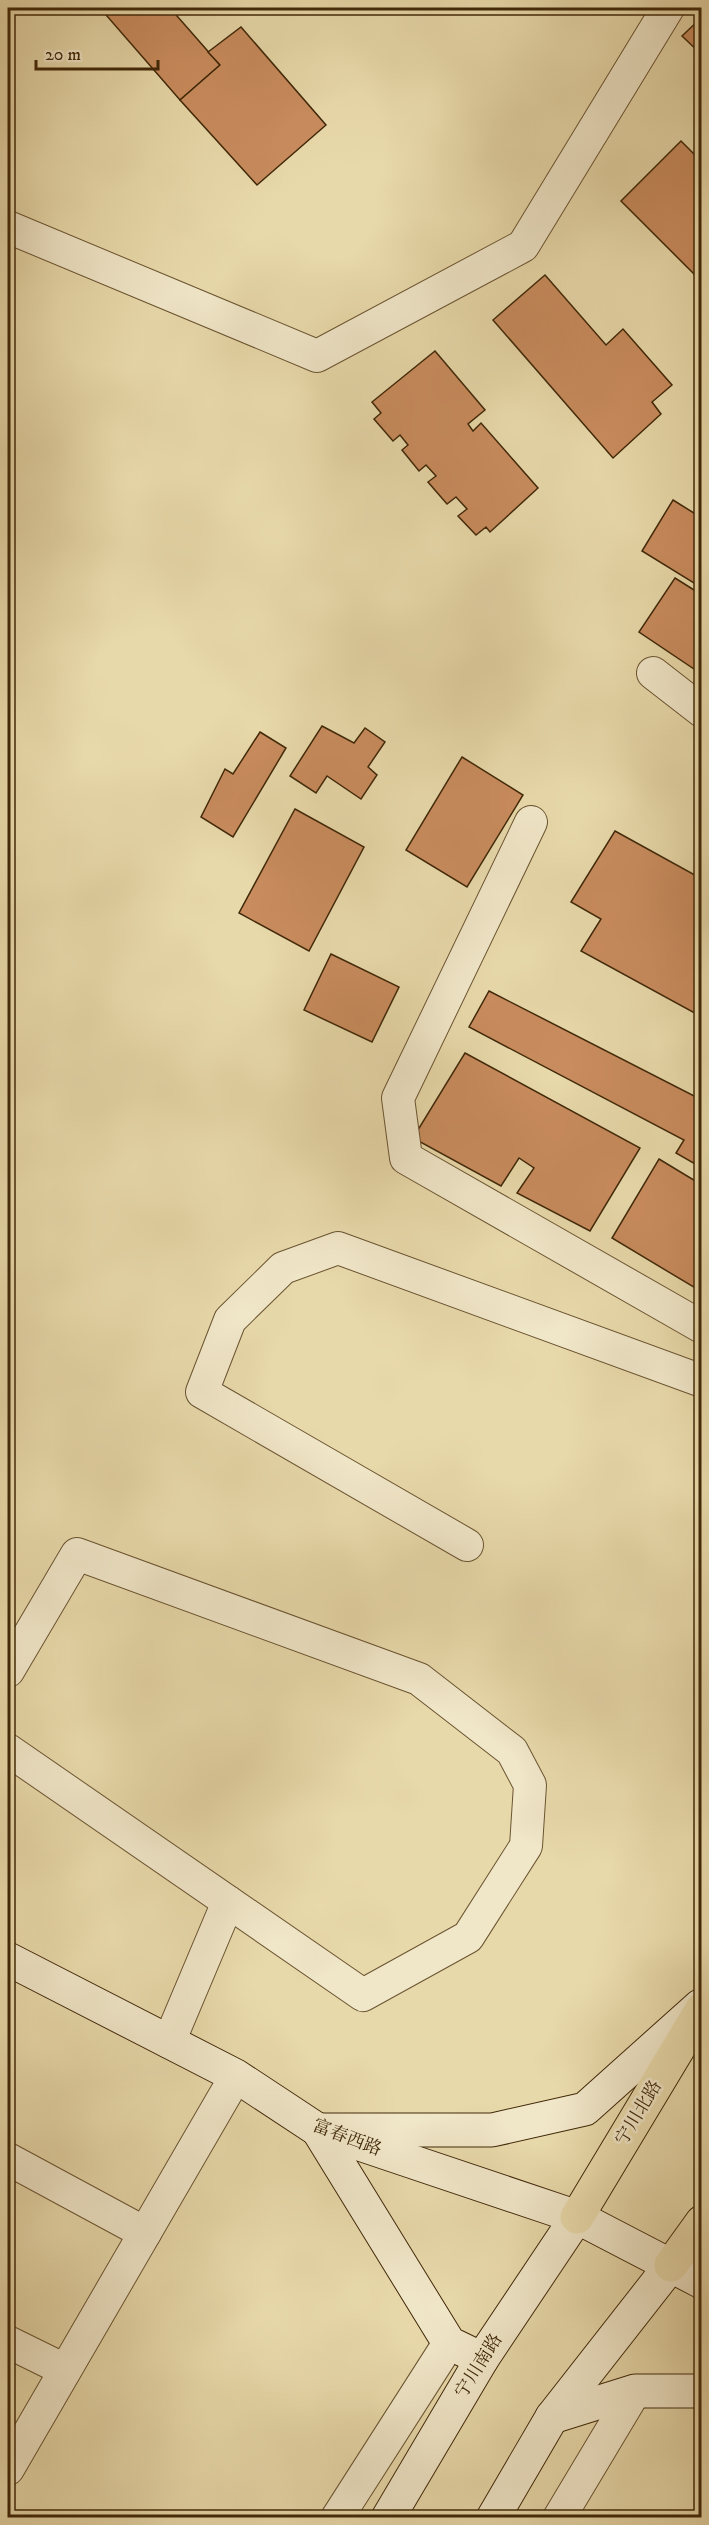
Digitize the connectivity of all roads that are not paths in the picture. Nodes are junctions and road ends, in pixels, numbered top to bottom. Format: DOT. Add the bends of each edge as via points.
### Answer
graph roads {
  1 [pos="668,8"];
  2 [pos="8,228"];
  3 [pos="653,673"];
  4 [pos="702,711"];
  5 [pos="531,822"];
  6 [pos="702,1327"];
  7 [pos="702,1381"];
  8 [pos="466,1545"];
  9 [pos="8,1671"];
  10 [pos="8,1750"];
  11 [pos="228,1902"];
  12 [pos="8,1959"];
  13 [pos="702,2004"];
  14 [pos="702,2009"];
  15 [pos="169,2042"];
  16 [pos="236,2076"];
  17 [pos="318,2130"];
  18 [pos="8,2159"];
  19 [pos="577,2217"];
  20 [pos="702,2222"];
  21 [pos="145,2233"];
  22 [pos="671,2265"];
  23 [pos="702,2282"];
  24 [pos="8,2342"];
  25 [pos="449,2343"];
  26 [pos="482,2360"];
  27 [pos="64,2370"];
  28 [pos="635,2391"];
  29 [pos="702,2391"];
  30 [pos="552,2417"];
  31 [pos="8,2469"];
  32 [pos="337,2517"];
  33 [pos="388,2517"];
  34 [pos="493,2517"];
  35 [pos="558,2517"];
  1 -- 2 [label="street" via="523,246 316,356"];
  3 -- 4 [label="street"];
  5 -- 6 [label="street" via="398,1098 406,1158"];
  7 -- 8 [label="street" via="338,1248 283,1268 230,1320 202,1392"];
  9 -- 11 [label="street" via="78,1554 418,1679 512,1751 530,1785 526,1846 468,1937 363,1995"];
  10 -- 11 [label="street"];
  11 -- 15 [label="street"];
  12 -- 15 [label="main road, 富春西路"];
  13 -- 17 [label="main road" via="585,2109 492,2130"];
  14 -- 19 [label="main road, 宁川北路"];
  15 -- 16 [label="main road, 富春西路"];
  16 -- 17 [label="main road, 富春西路"];
  16 -- 21 [label="street"];
  17 -- 19 [label="main road, 富春西路"];
  17 -- 25 [label="main road"];
  18 -- 21 [label="street"];
  19 -- 22 [label="main road, 富春西路"];
  19 -- 26 [label="main road, 宁川南路"];
  20 -- 22 [label="main road"];
  21 -- 27 [label="street"];
  22 -- 23 [label="main road, 富春西路"];
  22 -- 30 [label="main road"];
  24 -- 27 [label="street"];
  25 -- 26 [label="main road"];
  25 -- 32 [label="street"];
  26 -- 33 [label="main road, 宁川南路"];
  27 -- 31 [label="street"];
  28 -- 29 [label="main road"];
  28 -- 30 [label="main road"];
  28 -- 35 [label="street"];
  30 -- 34 [label="main road"];
}
